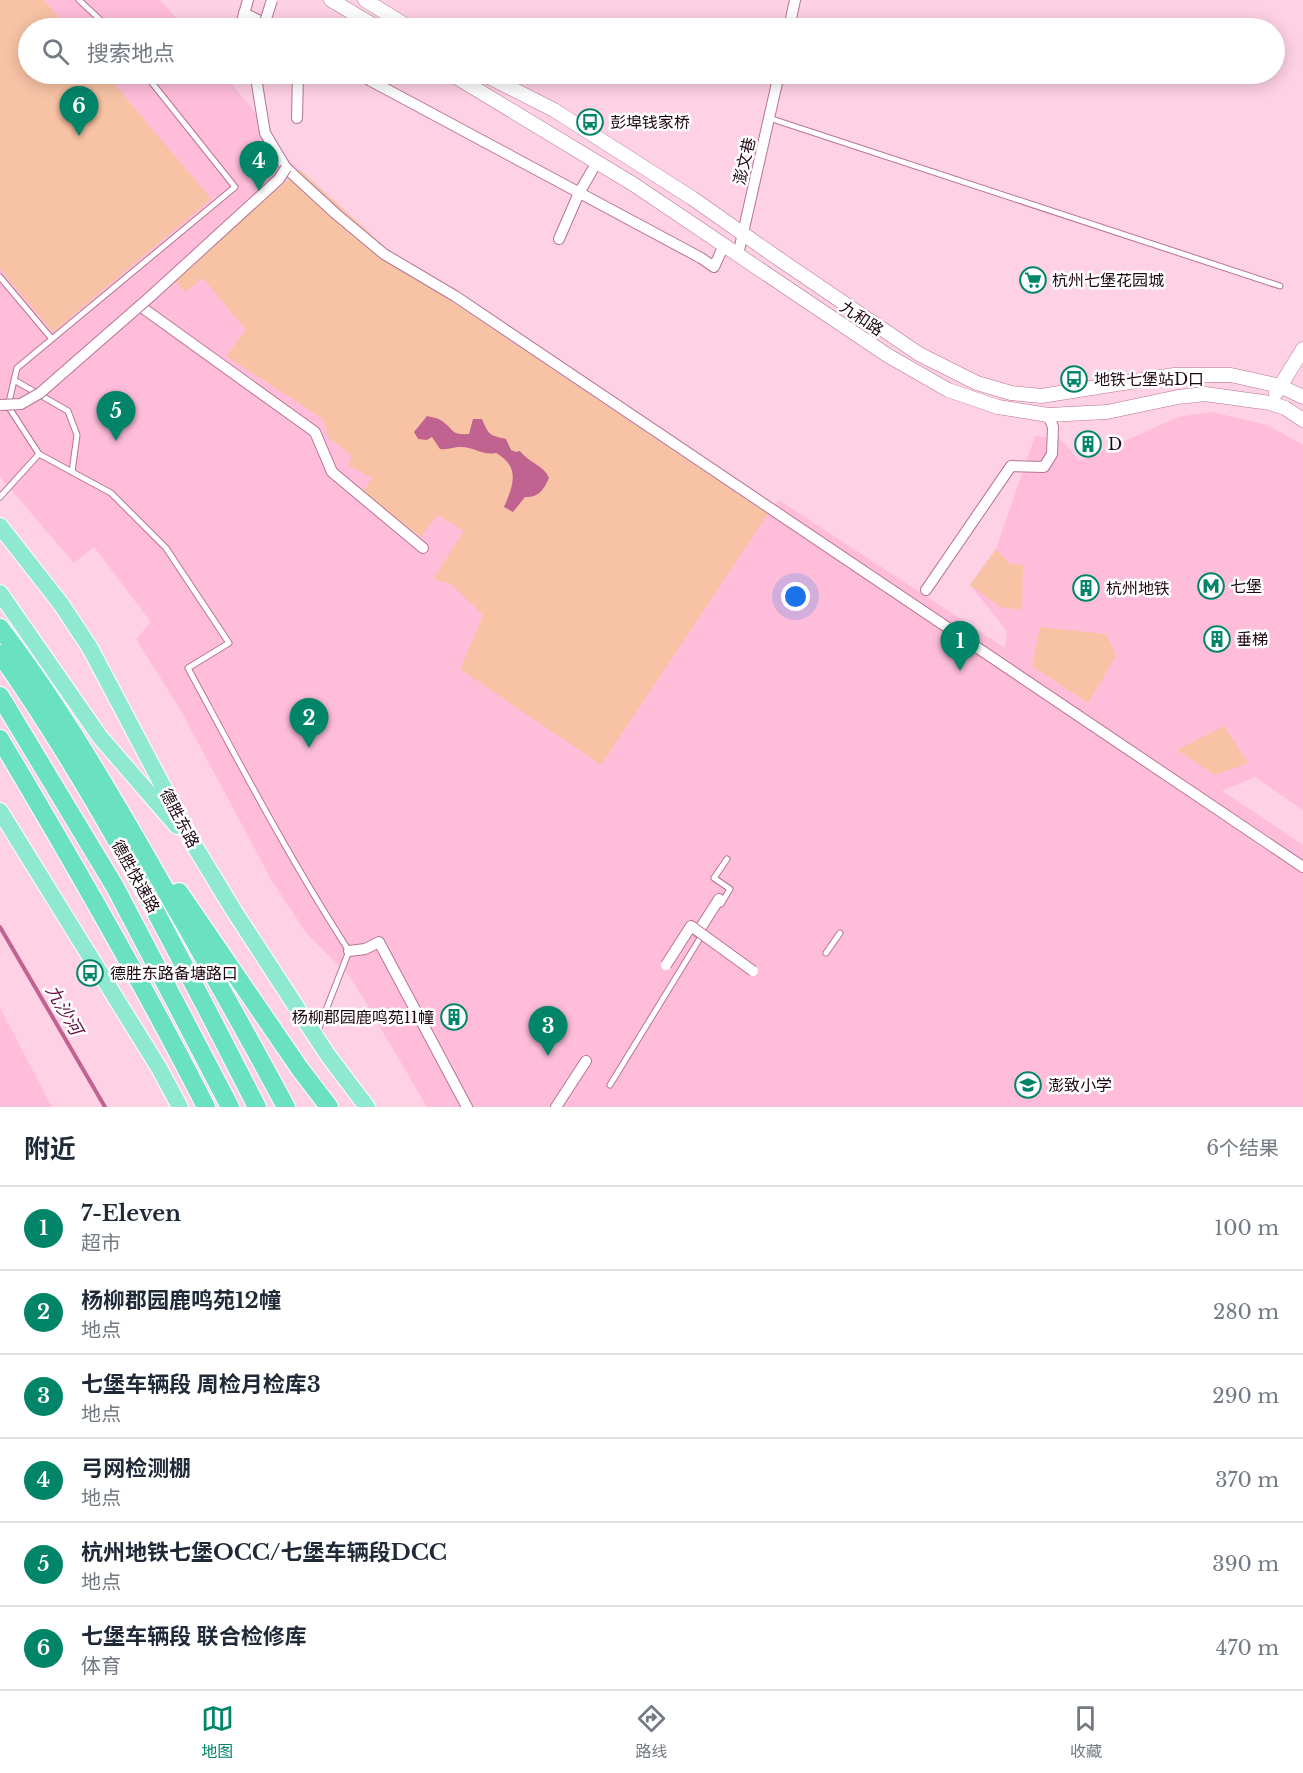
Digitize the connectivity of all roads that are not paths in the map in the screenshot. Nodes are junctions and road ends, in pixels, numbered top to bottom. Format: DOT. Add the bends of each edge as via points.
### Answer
graph roads {
  1 [pos="79,0"];
  2 [pos="248,0"];
  3 [pos="272,0"];
  4 [pos="331,0"];
  5 [pos="365,0"];
  6 [pos="795,0"];
  7 [pos="244,13"];
  8 [pos="98,18"];
  9 [pos="243,18"];
  10 [pos="254,18"];
  11 [pos="266,18"];
  12 [pos="361,18"];
  13 [pos="394,18"];
  14 [pos="791,18"];
  15 [pos="153,84"];
  16 [pos="257,84"];
  17 [pos="298,84"];
  18 [pos="377,84"];
  19 [pos="468,84"];
  20 [pos="503,84"];
  21 [pos="777,84"];
  22 [pos="297,118"];
  23 [pos="769,118"];
  24 [pos="597,162"];
  25 [pos="286,168"];
  26 [pos="579,193"];
  27 [pos="743,234"];
  28 [pos="559,239"];
  29 [pos="724,245"];
  30 [pos="738,255"];
  31 [pos="0,277"];
  32 [pos="1280,286"];
  33 [pos="140,306"];
  34 [pos="52,339"];
  35 [pos="1303,349"];
  36 [pos="14,380"];
  37 [pos="1280,386"];
  38 [pos="1303,397"];
  39 [pos="1270,403"];
  40 [pos="3,406"];
  41 [pos="1048,415"];
  42 [pos="1299,417"];
  43 [pos="39,454"];
  44 [pos="72,472"];
  45 [pos="0,497"];
  46 [pos="0,526"];
  47 [pos="423,548"];
  48 [pos="926,590"];
  49 [pos="0,593"];
  50 [pos="0,628"];
  51 [pos="0,654"];
  52 [pos="0,696"];
  53 [pos="0,739"];
  54 [pos="112,798"];
  55 [pos="0,811"];
  56 [pos="194,845"];
  57 [pos="727,859"];
  58 [pos="1303,867"];
  59 [pos="719,898"];
  60 [pos="698,932"];
  61 [pos="840,933"];
  62 [pos="349,951"];
  63 [pos="826,953"];
  64 [pos="666,965"];
  65 [pos="753,971"];
  66 [pos="316,1037"];
  67 [pos="586,1061"];
  68 [pos="610,1085"];
  69 [pos="180,1107"];
  70 [pos="206,1107"];
  71 [pos="230,1107"];
  72 [pos="257,1107"];
  73 [pos="286,1107"];
  74 [pos="329,1107"];
  75 [pos="367,1107"];
  76 [pos="466,1107"];
  77 [pos="556,1107"];
  1 -- 8 [label="lane"];
  2 -- 7 [label="street"];
  3 -- 11 [label="street, bridge"];
  4 -- 12 [label="street"];
  5 -- 13 [label="street"];
  6 -- 14 [label="street"];
  7 -- 9 [label="street"];
  7 -- 10 [label="street"];
  15 -- 34 [label="lane" via="235,187"];
  16 -- 25 [label="street" via="265,133"];
  17 -- 22 [label="street"];
  18 -- 26 [label="street"];
  19 -- 24 [label="street, 九和路"];
  20 -- 27 [label="street, 九和路" via="554,110"];
  21 -- 23 [label="street, 澎文巷"];
  23 -- 27 [label="street, 澎文巷"];
  23 -- 32 [label="lane"];
  24 -- 26 [label="street"];
  24 -- 29 [label="street, 九和路"];
  25 -- 33 [label="street, bridge" via="279,179"];
  25 -- 58 [label="street" via="384,254 465,303"];
  26 -- 28 [label="street"];
  26 -- 29 [label="street" via="714,267"];
  27 -- 30 [label="street, 澎文巷"];
  27 -- 37 [label="street, 九和路" via="919,354 978,383 1011,393 1041,396 1174,375 1205,374 1231,375"];
  29 -- 30 [label="street, 九和路"];
  30 -- 41 [label="street, 九和路" via="887,355 948,390 998,407"];
  31 -- 34 [label="lane"];
  33 -- 40 [label="street, bridge" via="40,393 21,404"];
  33 -- 47 [label="street" via="315,432 332,472"];
  34 -- 36 [label="lane" via="17,368"];
  35 -- 37 [label="street"];
  36 -- 40 [label="lane"];
  36 -- 44 [label="lane" via="68,411 77,435"];
  37 -- 38 [label="street, 九和路"];
  37 -- 39 [label="street"];
  38 -- 42 [label="street"];
  39 -- 41 [label="street, 九和路" via="1204,394 1107,412"];
  39 -- 42 [label="street, 九和路"];
  40 -- 43 [label="lane"];
  41 -- 48 [label="street" via="1053,427 1052,454 1044,467 1011,466"];
  43 -- 44 [label="lane"];
  43 -- 45 [label="lane"];
  44 -- 62 [label="lane" via="111,494 166,548 229,643 188,668 310,891"];
  46 -- 56 [label="main road, 德胜东路" via="90,648"];
  49 -- 56 [label="main road" via="100,737"];
  50 -- 54 [label="highway" via="36,675"];
  51 -- 72 [label="highway, 德胜快速路" via="52,732 136,876"];
  52 -- 71 [label="highway, 德胜快速路" via="115,887"];
  53 -- 70 [label="highway" via="95,898"];
  54 -- 73 [label="highway"];
  54 -- 74 [label="highway"];
  55 -- 69 [label="main road"];
  56 -- 66 [label="main road, 德胜东路"];
  57 -- 68 [label="lane" via="714,878 730,890"];
  59 -- 60 [label="street"];
  60 -- 64 [label="street, bridge" via="691,926"];
  60 -- 65 [label="street, bridge"];
  61 -- 63 [label="lane"];
  62 -- 66 [label="lane"];
  62 -- 76 [label="street" via="379,942"];
  66 -- 75 [label="main road, 德胜东路"];
  67 -- 77 [label="street"];
}
